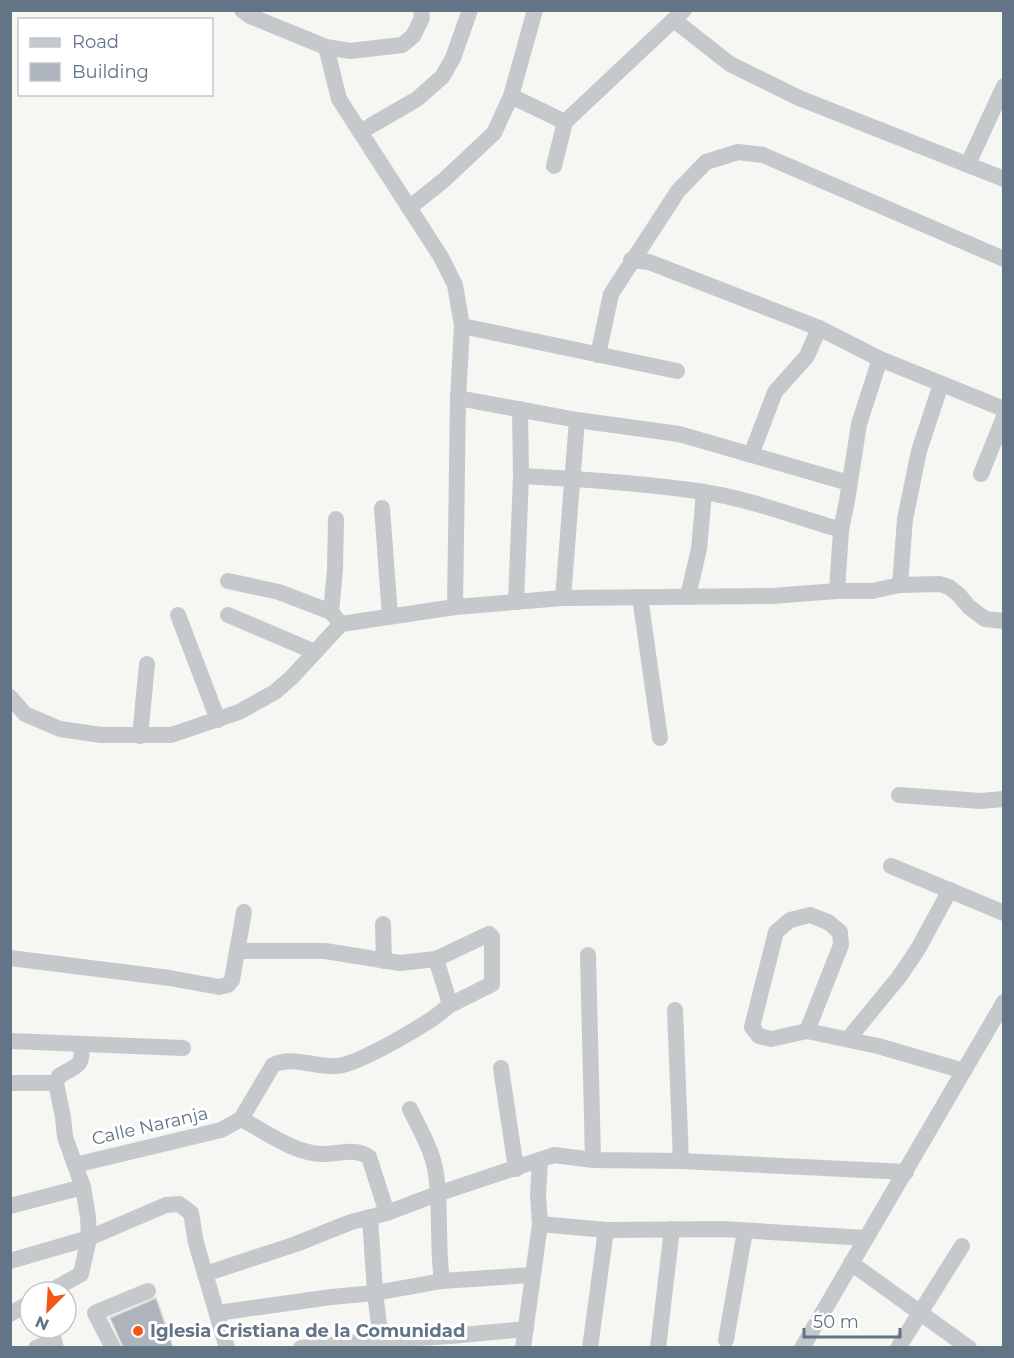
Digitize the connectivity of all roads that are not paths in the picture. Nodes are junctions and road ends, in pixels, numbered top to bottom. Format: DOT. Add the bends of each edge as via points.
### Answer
graph roads {
  1 [pos="242,10"];
  2 [pos="421,10"];
  3 [pos="470,10"];
  4 [pos="535,10"];
  5 [pos="679,15"];
  6 [pos="326,47"];
  7 [pos="1004,86"];
  8 [pos="511,96"];
  9 [pos="565,122"];
  10 [pos="360,132"];
  11 [pos="968,164"];
  12 [pos="554,166"];
  13 [pos="1004,179"];
  14 [pos="409,208"];
  15 [pos="1004,259"];
  16 [pos="632,260"];
  17 [pos="462,326"];
  18 [pos="819,328"];
  19 [pos="598,355"];
  20 [pos="879,360"];
  21 [pos="677,371"];
  22 [pos="941,384"];
  23 [pos="458,398"];
  24 [pos="520,409"];
  25 [pos="1004,409"];
  26 [pos="1004,417"];
  27 [pos="577,420"];
  28 [pos="751,455"];
  29 [pos="981,474"];
  30 [pos="521,476"];
  31 [pos="573,479"];
  32 [pos="849,483"];
  33 [pos="704,492"];
  34 [pos="382,508"];
  35 [pos="336,519"];
  36 [pos="841,530"];
  37 [pos="228,581"];
  38 [pos="900,585"];
  39 [pos="837,591"];
  40 [pos="688,596"];
  41 [pos="640,597"];
  42 [pos="563,598"];
  43 [pos="516,602"];
  44 [pos="455,607"];
  45 [pos="178,615"];
  46 [pos="228,615"];
  47 [pos="390,616"];
  48 [pos="336,618"];
  49 [pos="1004,621"];
  50 [pos="315,652"];
  51 [pos="147,664"];
  52 [pos="10,697"];
  53 [pos="218,720"];
  54 [pos="140,736"];
  55 [pos="660,738"];
  56 [pos="899,795"];
  57 [pos="1004,799"];
  58 [pos="891,866"];
  59 [pos="950,890"];
  60 [pos="244,912"];
  61 [pos="1004,913"];
  62 [pos="383,924"];
  63 [pos="237,951"];
  64 [pos="588,955"];
  65 [pos="10,958"];
  66 [pos="436,959"];
  67 [pos="384,961"];
  68 [pos="1004,1002"];
  69 [pos="448,1006"];
  70 [pos="675,1010"];
  71 [pos="807,1031"];
  72 [pos="849,1038"];
  73 [pos="10,1041"];
  74 [pos="81,1044"];
  75 [pos="183,1048"];
  76 [pos="501,1068"];
  77 [pos="964,1071"];
  78 [pos="10,1083"];
  79 [pos="56,1083"];
  80 [pos="410,1109"];
  81 [pos="241,1119"];
  82 [pos="593,1160"];
  83 [pos="540,1161"];
  84 [pos="681,1161"];
  85 [pos="75,1165"];
  86 [pos="516,1169"];
  87 [pos="906,1172"];
  88 [pos="83,1187"];
  89 [pos="437,1194"];
  90 [pos="10,1206"];
  91 [pos="387,1213"];
  92 [pos="370,1217"];
  93 [pos="540,1224"];
  94 [pos="672,1229"];
  95 [pos="606,1230"];
  96 [pos="745,1231"];
  97 [pos="866,1238"];
  98 [pos="89,1239"];
  99 [pos="962,1246"];
  100 [pos="10,1261"];
  101 [pos="851,1263"];
  102 [pos="205,1274"];
  103 [pos="532,1275"];
  104 [pos="70,1280"];
  105 [pos="442,1281"];
  106 [pos="148,1291"];
  107 [pos="375,1293"];
  108 [pos="919,1312"];
  109 [pos="217,1313"];
  110 [pos="526,1329"];
  111 [pos="726,1340"];
  112 [pos="451,1342"];
  113 [pos="381,1343"];
  114 [pos="55,1344"];
  115 [pos="36,1347"];
  116 [pos="113,1347"];
  117 [pos="227,1347"];
  118 [pos="301,1347"];
  119 [pos="523,1347"];
  120 [pos="590,1347"];
  121 [pos="658,1347"];
  122 [pos="802,1347"];
  123 [pos="898,1347"];
  124 [pos="969,1347"];
  1 -- 6 [label="street"];
  2 -- 6 [label="street" via="422,18 413,36 402,45 350,51"];
  3 -- 10 [label="street" via="442,77 417,99"];
  4 -- 8 [label="street"];
  5 -- 9 [label="street"];
  5 -- 11 [label="street" via="730,64 759,79"];
  6 -- 10 [label="street" via="339,99"];
  7 -- 11 [label="street"];
  8 -- 9 [label="street"];
  8 -- 14 [label="street" via="494,133"];
  9 -- 12 [label="street"];
  10 -- 14 [label="street"];
  11 -- 13 [label="street"];
  14 -- 17 [label="street" via="455,285"];
  15 -- 16 [label="street" via="763,155 738,152 706,162 678,191"];
  16 -- 18 [label="street" via="650,262"];
  16 -- 19 [label="street" via="610,294"];
  17 -- 19 [label="street"];
  17 -- 23 [label="street"];
  18 -- 20 [label="street"];
  18 -- 28 [label="street" via="807,356 775,392"];
  19 -- 21 [label="street"];
  20 -- 22 [label="street"];
  20 -- 32 [label="street" via="859,424"];
  22 -- 25 [label="street"];
  22 -- 38 [label="street" via="919,451 905,519"];
  23 -- 24 [label="street"];
  23 -- 44 [label="street"];
  24 -- 27 [label="street"];
  24 -- 30 [label="street"];
  26 -- 29 [label="street"];
  27 -- 28 [label="street" via="679,434"];
  27 -- 31 [label="street"];
  28 -- 32 [label="street"];
  30 -- 31 [label="street"];
  30 -- 43 [label="street"];
  31 -- 33 [label="street"];
  31 -- 42 [label="street"];
  32 -- 36 [label="street"];
  33 -- 36 [label="street"];
  33 -- 40 [label="street" via="699,549"];
  34 -- 47 [label="street"];
  35 -- 48 [label="street"];
  36 -- 39 [label="street"];
  37 -- 48 [label="street" via="279,592"];
  38 -- 39 [label="street" via="872,591"];
  38 -- 49 [label="street" via="949,587 985,619"];
  39 -- 40 [label="street"];
  40 -- 41 [label="street"];
  41 -- 42 [label="street"];
  41 -- 55 [label="street"];
  42 -- 43 [label="street"];
  43 -- 44 [label="street"];
  44 -- 47 [label="street"];
  45 -- 53 [label="street"];
  46 -- 50 [label="street"];
  47 -- 48 [label="street"];
  48 -- 50 [label="street"];
  50 -- 53 [label="street" via="275,692"];
  51 -- 54 [label="street"];
  52 -- 54 [label="street" via="25,714 60,729"];
  53 -- 54 [label="street" via="171,735"];
  56 -- 57 [label="street"];
  58 -- 59 [label="street"];
  59 -- 61 [label="street"];
  59 -- 72 [label="street" via="899,977"];
  60 -- 63 [label="street"];
  62 -- 67 [label="street"];
  63 -- 65 [label="street" via="232,980 219,987"];
  63 -- 67 [label="street" via="325,951"];
  64 -- 82 [label="street"];
  66 -- 67 [label="street"];
  66 -- 69 [label="street"];
  66 -- 69 [label="street" via="485,934 492,937 492,984"];
  68 -- 77 [label="street"];
  69 -- 81 [label="street" via="391,1044 339,1066 282,1060 273,1065"];
  70 -- 84 [label="street"];
  71 -- 71 [label="street" via="771,1039 759,1036 752,1027 776,932 790,920 810,915 840,932 841,945"];
  71 -- 72 [label="street"];
  72 -- 77 [label="street"];
  73 -- 74 [label="street"];
  74 -- 75 [label="street"];
  74 -- 79 [label="street" via="81,1063 59,1076"];
  76 -- 86 [label="street"];
  77 -- 87 [label="street"];
  78 -- 79 [label="street"];
  79 -- 85 [label="street" via="64,1137"];
  80 -- 89 [label="street" via="429,1147"];
  81 -- 85 [label="street, Calle Naranja" via="221,1130"];
  81 -- 91 [label="street" via="298,1149 322,1154 363,1153 369,1157"];
  82 -- 83 [label="street" via="554,1155"];
  82 -- 84 [label="street"];
  83 -- 86 [label="street"];
  83 -- 93 [label="street"];
  84 -- 87 [label="street"];
  85 -- 88 [label="street, Calle Naranja"];
  86 -- 89 [label="street"];
  87 -- 97 [label="street"];
  88 -- 90 [label="street"];
  88 -- 98 [label="street, Calle Naranja"];
  89 -- 91 [label="street"];
  89 -- 105 [label="street"];
  91 -- 92 [label="street"];
  92 -- 102 [label="street"];
  92 -- 107 [label="street"];
  93 -- 95 [label="street"];
  93 -- 103 [label="street"];
  94 -- 95 [label="street"];
  94 -- 96 [label="street"];
  94 -- 121 [label="street"];
  95 -- 120 [label="street"];
  96 -- 97 [label="street"];
  96 -- 111 [label="street"];
  97 -- 101 [label="street"];
  98 -- 100 [label="street"];
  98 -- 102 [label="street" via="166,1205 179,1204 191,1213"];
  98 -- 104 [label="street, Calle Naranja" via="81,1274"];
  99 -- 108 [label="street"];
  101 -- 108 [label="street"];
  101 -- 122 [label="street"];
  102 -- 109 [label="street"];
  103 -- 105 [label="street"];
  103 -- 110 [label="street"];
  105 -- 107 [label="street"];
  106 -- 116 [label="street" via="95,1313"];
  107 -- 109 [label="street"];
  107 -- 113 [label="street"];
  108 -- 123 [label="street"];
  108 -- 124 [label="street"];
  109 -- 117 [label="street"];
  110 -- 112 [label="street"];
  110 -- 119 [label="street"];
  112 -- 113 [label="street"];
  113 -- 118 [label="street"];
  114 -- 115 [label="street"];
}
